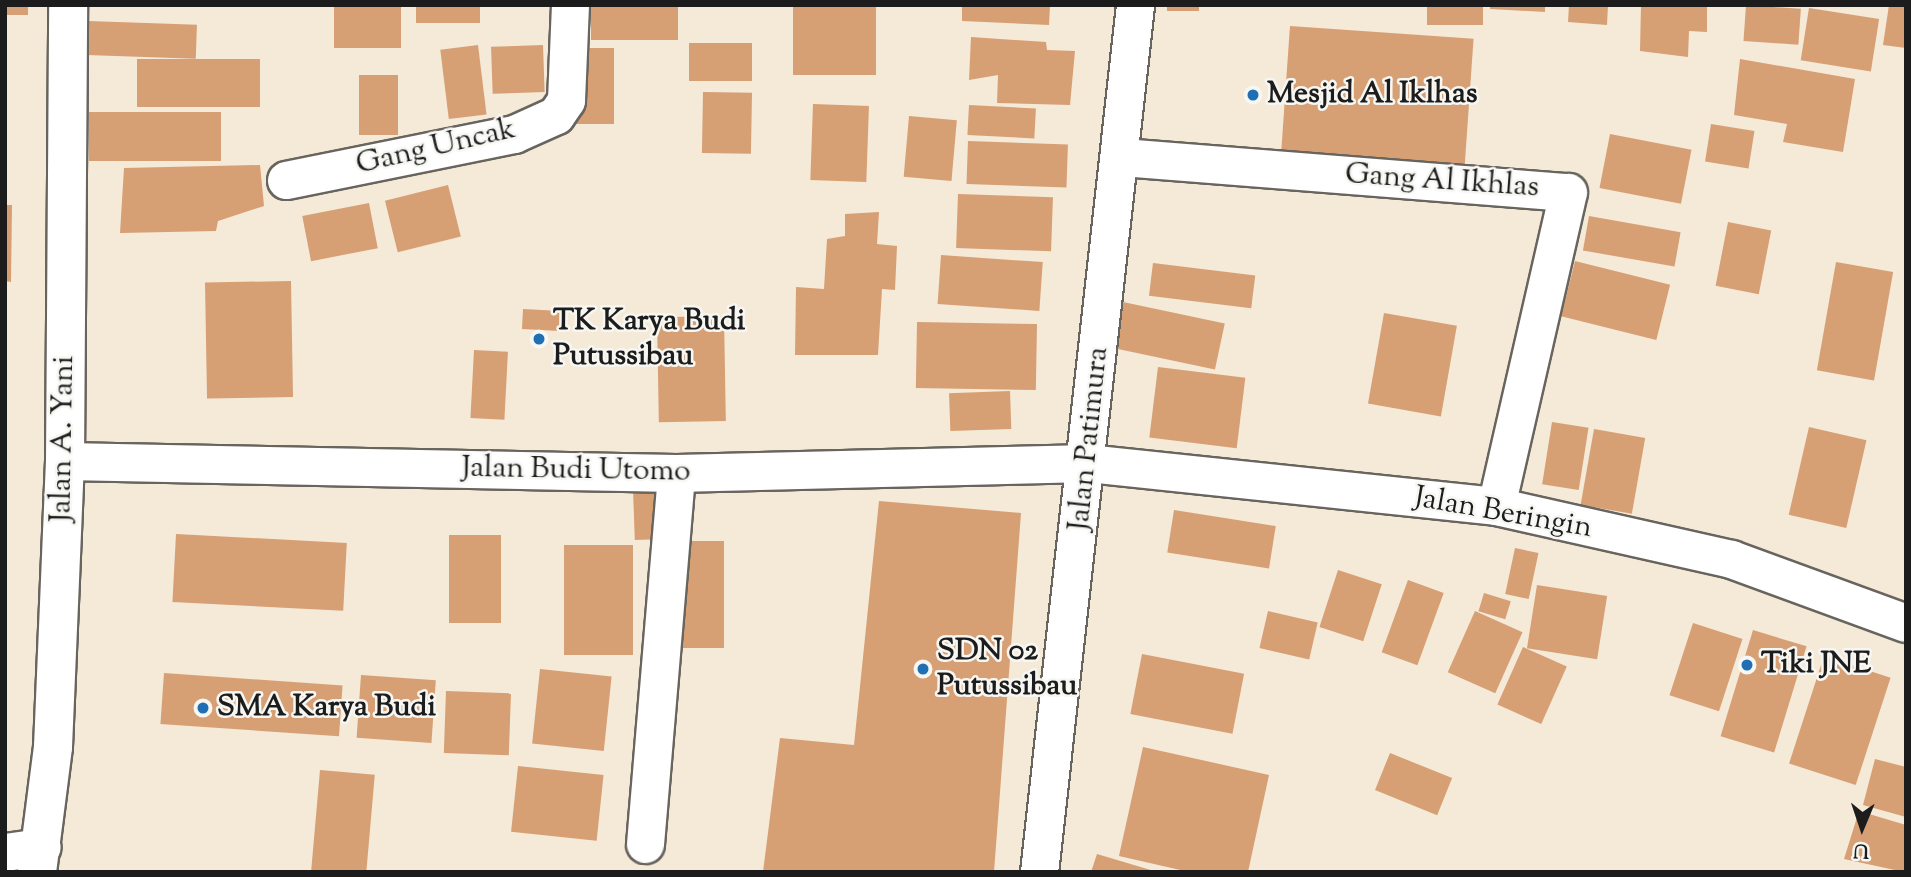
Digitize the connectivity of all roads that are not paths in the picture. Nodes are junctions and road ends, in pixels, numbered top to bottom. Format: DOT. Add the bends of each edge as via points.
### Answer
graph roads {
  1 [pos="68,5"];
  2 [pos="570,5"];
  3 [pos="1135,5"];
  4 [pos="1121,158"];
  5 [pos="286,180"];
  6 [pos="65,461"];
  7 [pos="1088,463"];
  8 [pos="677,473"];
  9 [pos="1496,506"];
  10 [pos="1906,623"];
  11 [pos="645,844"];
  12 [pos="28,857"];
  13 [pos="1039,872"];
  1 -- 6 [label="highway, Jalan A. Yani"];
  2 -- 5 [label="street, Gang Uncak" via="566,100 555,115 514,134"];
  3 -- 4 [label="street, Jalan Patimura"];
  4 -- 7 [label="street, Jalan Patimura"];
  4 -- 9 [label="street, Gang Al Ikhlas" via="1568,192"];
  6 -- 8 [label="street, Jalan Budi Utomo"];
  6 -- 12 [label="highway, Jalan A. Yani" via="53,747"];
  7 -- 8 [label="street, Jalan Budi Utomo"];
  7 -- 9 [label="street, Jalan Beringin"];
  7 -- 13 [label="street, Jalan Patimura"];
  8 -- 11 [label="street"];
  9 -- 10 [label="street, Jalan Beringin" via="1744,563"];
}
